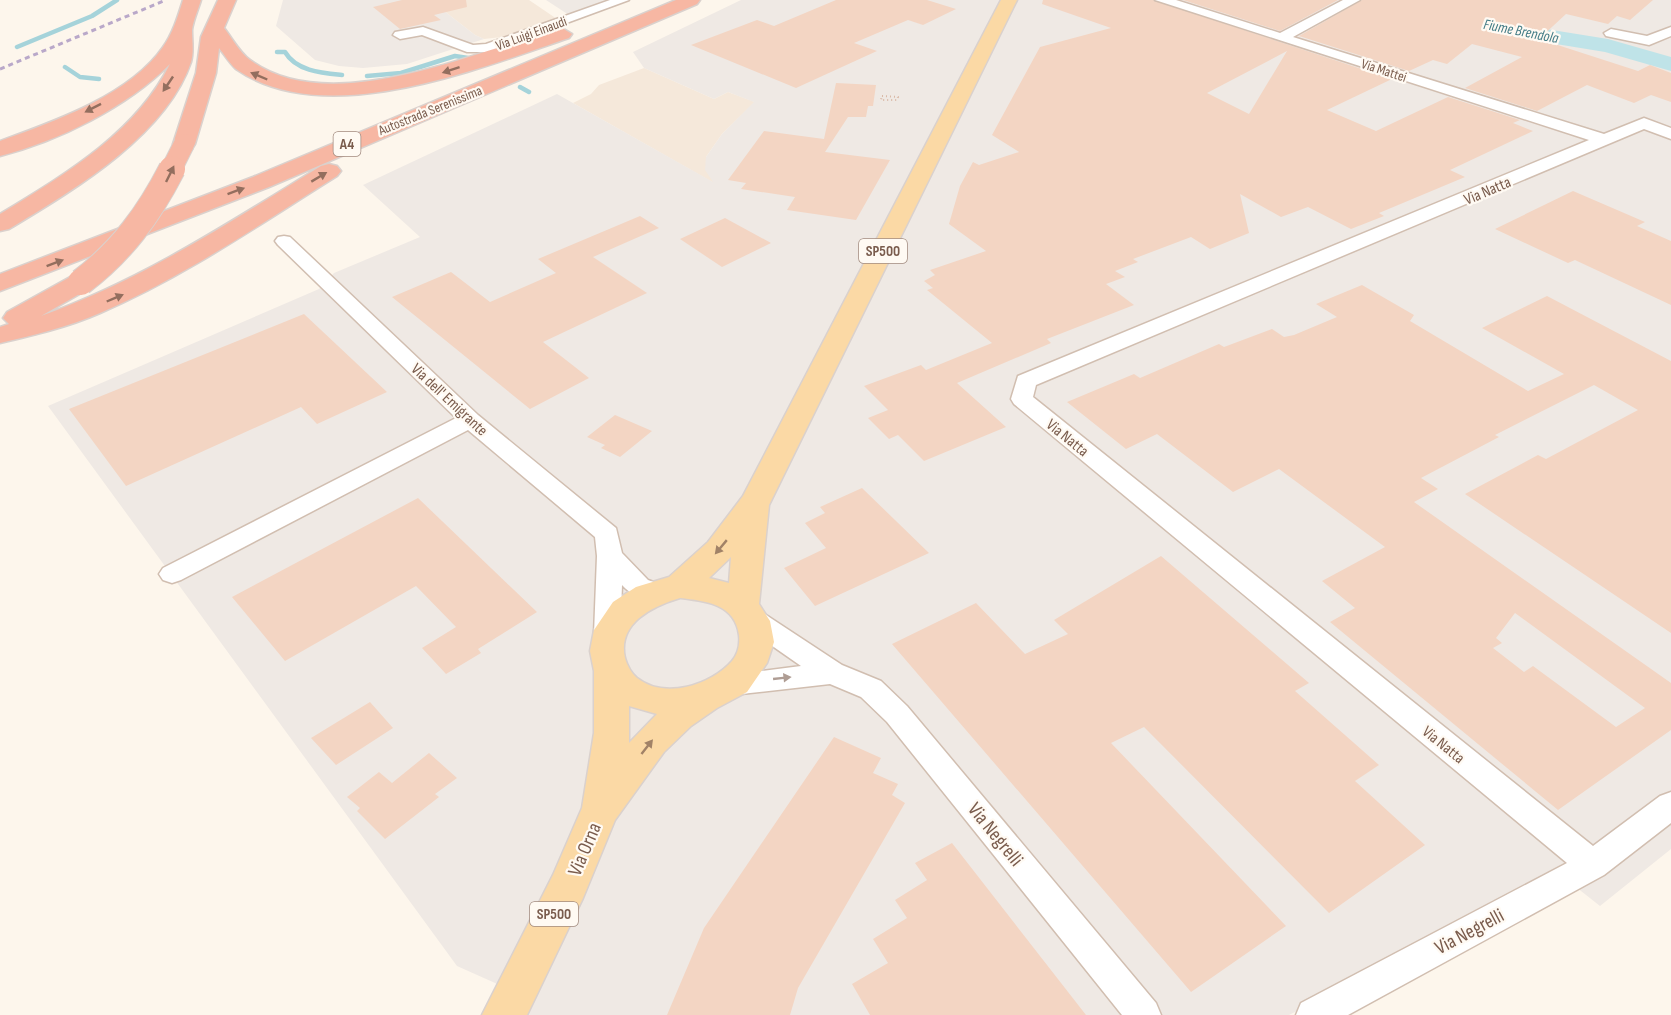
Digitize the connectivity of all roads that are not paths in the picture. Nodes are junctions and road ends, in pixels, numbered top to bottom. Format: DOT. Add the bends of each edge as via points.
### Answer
graph roads {
  1 [pos="227,0"];
  2 [pos="661,0"];
  3 [pos="692,0"];
  4 [pos="1009,0"];
  5 [pos="1162,0"];
  6 [pos="1352,1"];
  7 [pos="191,4"];
  8 [pos="627,13"];
  9 [pos="215,29"];
  10 [pos="183,30"];
  11 [pos="1671,31"];
  12 [pos="1611,33"];
  13 [pos="400,35"];
  14 [pos="1282,37"];
  15 [pos="1671,134"];
  16 [pos="1606,140"];
  17 [pos="0,149"];
  18 [pos="0,224"];
  19 [pos="284,241"];
  20 [pos="0,265"];
  21 [pos="0,283"];
  22 [pos="10,321"];
  23 [pos="0,335"];
  24 [pos="470,420"];
  25 [pos="756,501"];
  26 [pos="610,556"];
  27 [pos="171,574"];
  28 [pos="666,589"];
  29 [pos="748,612"];
  30 [pos="607,634"];
  31 [pos="611,672"];
  32 [pos="832,673"];
  33 [pos="718,691"];
  34 [pos="1671,805"];
  35 [pos="600,811"];
  36 [pos="1593,865"];
  37 [pos="504,1015"];
  38 [pos="1144,1015"];
  39 [pos="1313,1015"];
  1 -- 9 [label="highway"];
  2 -- 8 [label="highway, Autostrada Serenissima / A4"];
  3 -- 8 [label="highway, Autostrada Serenissima / A4"];
  4 -- 25 [label="main road, SP500"];
  5 -- 14 [label="street, Via Mattei"];
  6 -- 14 [label="street"];
  7 -- 10 [label="highway"];
  8 -- 9 [label="highway, one-way" via="422,79 354,88 296,86 262,78 230,56"];
  8 -- 13 [label="street, Via Luigi Einaudi" via="488,48 472,49 423,31"];
  8 -- 20 [label="highway, Autostrada Serenissima / A4" via="379,117"];
  21 -- 8 [label="highway, Autostrada Serenissima / A4, one-way" via="453,103"];
  23 -- 8 [label="highway, one-way" via="58,321 127,293 365,151 583,52"];
  22 -- 9 [label="highway, one-way, bridge" via="102,268 133,235 169,178 184,144"];
  10 -- 17 [label="highway, one-way" via="166,56 121,93"];
  10 -- 18 [label="highway, one-way" via="180,65 136,126 68,182"];
  11 -- 12 [label="street" via="1649,41"];
  14 -- 16 [label="street, Via Mattei"];
  15 -- 16 [label="street, Via Natta" via="1644,123"];
  16 -- 36 [label="street, Via Natta" via="1026,381 1022,399"];
  19 -- 24 [label="street, Via dell' Emigrante"];
  24 -- 26 [label="street, Via dell' Emigrante" via="599,526 607,534"];
  24 -- 27 [label="street"];
  25 -- 28 [label="main road, SP500, one-way" via="719,550"];
  25 -- 29 [label="main road, SP500" via="747,548"];
  26 -- 28 [label="street, Via dell' Emigrante" via="639,587"];
  26 -- 30 [label="street, Via dell' Emigrante"];
  28 -- 29 [label="main road" via="715,589"];
  28 -- 30 [label="main road, SP500" via="624,609"];
  29 -- 32 [label="street, Via Negrelli"];
  29 -- 33 [label="main road, SP500" via="759,636 756,653 747,669"];
  30 -- 31 [label="main road, SP500" via="605,654"];
  31 -- 33 [label="main road" via="627,688 649,699 676,702"];
  31 -- 35 [label="main road, Via Orna / SP500" via="612,733"];
  33 -- 32 [label="street, Via Negrelli, one-way"];
  32 -- 38 [label="street, Via Negrelli" via="871,689 897,714"];
  35 -- 33 [label="main road, Via Orna / SP500, one-way" via="651,741 678,716"];
  34 -- 36 [label="street"];
  35 -- 37 [label="main road, Via Orna / SP500" via="569,885"];
  36 -- 39 [label="street, Via Negrelli"];
}
